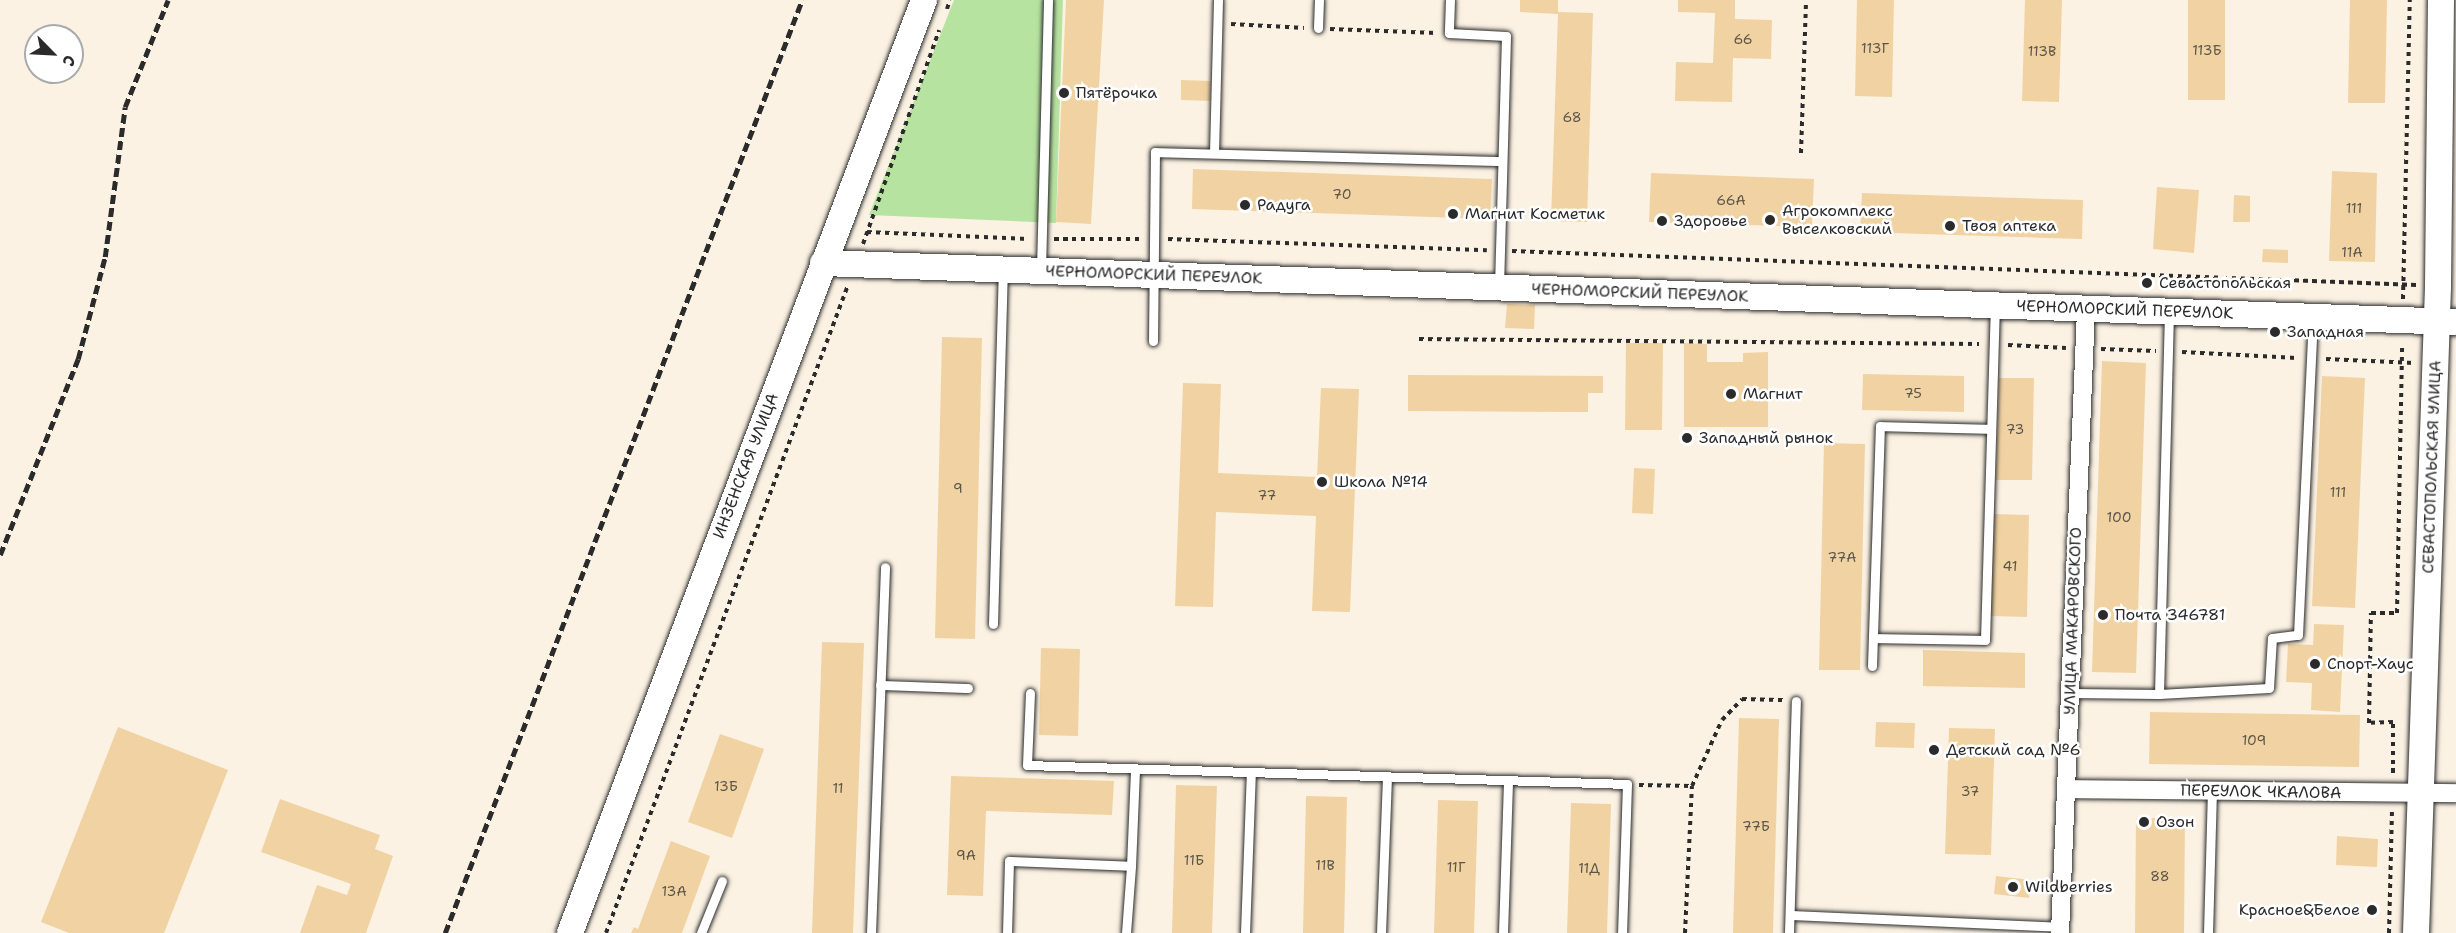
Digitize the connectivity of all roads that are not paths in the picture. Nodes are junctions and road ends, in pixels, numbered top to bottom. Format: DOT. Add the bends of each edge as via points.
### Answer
graph roads {
  1 [pos="1048,0"];
  2 [pos="1218,0"];
  3 [pos="1318,0"];
  4 [pos="1450,0"];
  5 [pos="2441,0"];
  6 [pos="935,6"];
  7 [pos="1318,28"];
  8 [pos="1214,153"];
  9 [pos="1502,161"];
  10 [pos="824,263"];
  11 [pos="1003,270"];
  12 [pos="1041,271"];
  13 [pos="1155,275"];
  14 [pos="1499,288"];
  15 [pos="1996,306"];
  16 [pos="2086,309"];
  17 [pos="2169,313"];
  18 [pos="2313,316"];
  19 [pos="2446,322"];
  20 [pos="1153,341"];
  21 [pos="1991,429"];
  22 [pos="885,567"];
  23 [pos="993,624"];
  24 [pos="1873,638"];
  25 [pos="1872,666"];
  26 [pos="880,685"];
  27 [pos="968,688"];
  28 [pos="1030,693"];
  29 [pos="2070,693"];
  30 [pos="2159,694"];
  31 [pos="1796,701"];
  32 [pos="1135,769"];
  33 [pos="1251,772"];
  34 [pos="1387,777"];
  35 [pos="1508,781"];
  36 [pos="2066,789"];
  37 [pos="2212,791"];
  38 [pos="2456,793"];
  39 [pos="2420,794"];
  40 [pos="1131,866"];
  41 [pos="722,881"];
  42 [pos="1790,915"];
  43 [pos="2060,930"];
  44 [pos="570,933"];
  45 [pos="701,933"];
  46 [pos="871,933"];
  47 [pos="1007,933"];
  48 [pos="1126,933"];
  49 [pos="1245,933"];
  50 [pos="1381,933"];
  51 [pos="1503,933"];
  52 [pos="1622,933"];
  53 [pos="1789,933"];
  54 [pos="2208,933"];
  55 [pos="2416,933"];
  1 -- 12 [label="lane"];
  2 -- 8 [label="lane"];
  3 -- 7 [label="lane"];
  4 -- 9 [label="lane" via="1449,33 1506,36"];
  5 -- 19 [label="street, СЕВАСТОПОЛЬСКАЯ УЛИЦА" via="2438,286"];
  6 -- 10 [label="street, ИНЗЕНСКАЯ УЛИЦА"];
  8 -- 9 [label="lane"];
  8 -- 13 [label="lane" via="1155,152"];
  9 -- 14 [label="lane"];
  10 -- 11 [label="street, ЧЕРНОМОРСКИЙ ПЕРЕУЛОК"];
  10 -- 44 [label="street, ИНЗЕНСКАЯ УЛИЦА"];
  11 -- 12 [label="street, ЧЕРНОМОРСКИЙ ПЕРЕУЛОК"];
  11 -- 23 [label="lane"];
  12 -- 13 [label="street, ЧЕРНОМОРСКИЙ ПЕРЕУЛОК"];
  13 -- 14 [label="street, ЧЕРНОМОРСКИЙ ПЕРЕУЛОК"];
  13 -- 20 [label="lane"];
  14 -- 15 [label="street, ЧЕРНОМОРСКИЙ ПЕРЕУЛОК"];
  15 -- 16 [label="street, ЧЕРНОМОРСКИЙ ПЕРЕУЛОК"];
  15 -- 21 [label="lane"];
  16 -- 17 [label="street, ЧЕРНОМОРСКИЙ ПЕРЕУЛОК"];
  16 -- 29 [label="street, УЛИЦА МАКАРОВСКОГО"];
  17 -- 18 [label="street, ЧЕРНОМОРСКИЙ ПЕРЕУЛОК"];
  17 -- 30 [label="lane"];
  18 -- 19 [label="street, ЧЕРНОМОРСКИЙ ПЕРЕУЛОК"];
  18 -- 30 [label="lane" via="2298,635 2272,638 2269,688"];
  19 -- 39 [label="street, СЕВАСТОПОЛЬСКАЯ УЛИЦА" via="2435,362"];
  21 -- 24 [label="lane" via="1985,640"];
  21 -- 24 [label="lane" via="1880,426"];
  22 -- 26 [label="lane"];
  24 -- 25 [label="lane"];
  26 -- 27 [label="lane"];
  26 -- 46 [label="lane"];
  28 -- 32 [label="lane" via="1027,765"];
  29 -- 30 [label="lane"];
  29 -- 36 [label="street, УЛИЦА МАКАРОВСКОГО"];
  31 -- 42 [label="lane"];
  32 -- 33 [label="lane"];
  32 -- 40 [label="lane"];
  33 -- 34 [label="lane"];
  33 -- 49 [label="lane"];
  34 -- 35 [label="lane"];
  34 -- 50 [label="lane"];
  35 -- 51 [label="lane"];
  35 -- 52 [label="lane" via="1627,784"];
  36 -- 37 [label="street, ПЕРЕУЛОК ЧКАЛОВА"];
  36 -- 43 [label="street, УЛИЦА МАКАРОВСКОГО"];
  37 -- 39 [label="street, ПЕРЕУЛОК ЧКАЛОВА"];
  37 -- 54 [label="lane"];
  38 -- 39 [label="street, ПЕРЕУЛОК ЧКАЛОВА"];
  39 -- 55 [label="street, СЕВАСТОПОЛЬСКАЯ УЛИЦА"];
  40 -- 47 [label="lane" via="1009,861"];
  40 -- 48 [label="lane"];
  41 -- 45 [label="lane"];
  42 -- 43 [label="lane"];
  42 -- 53 [label="lane"];
}
